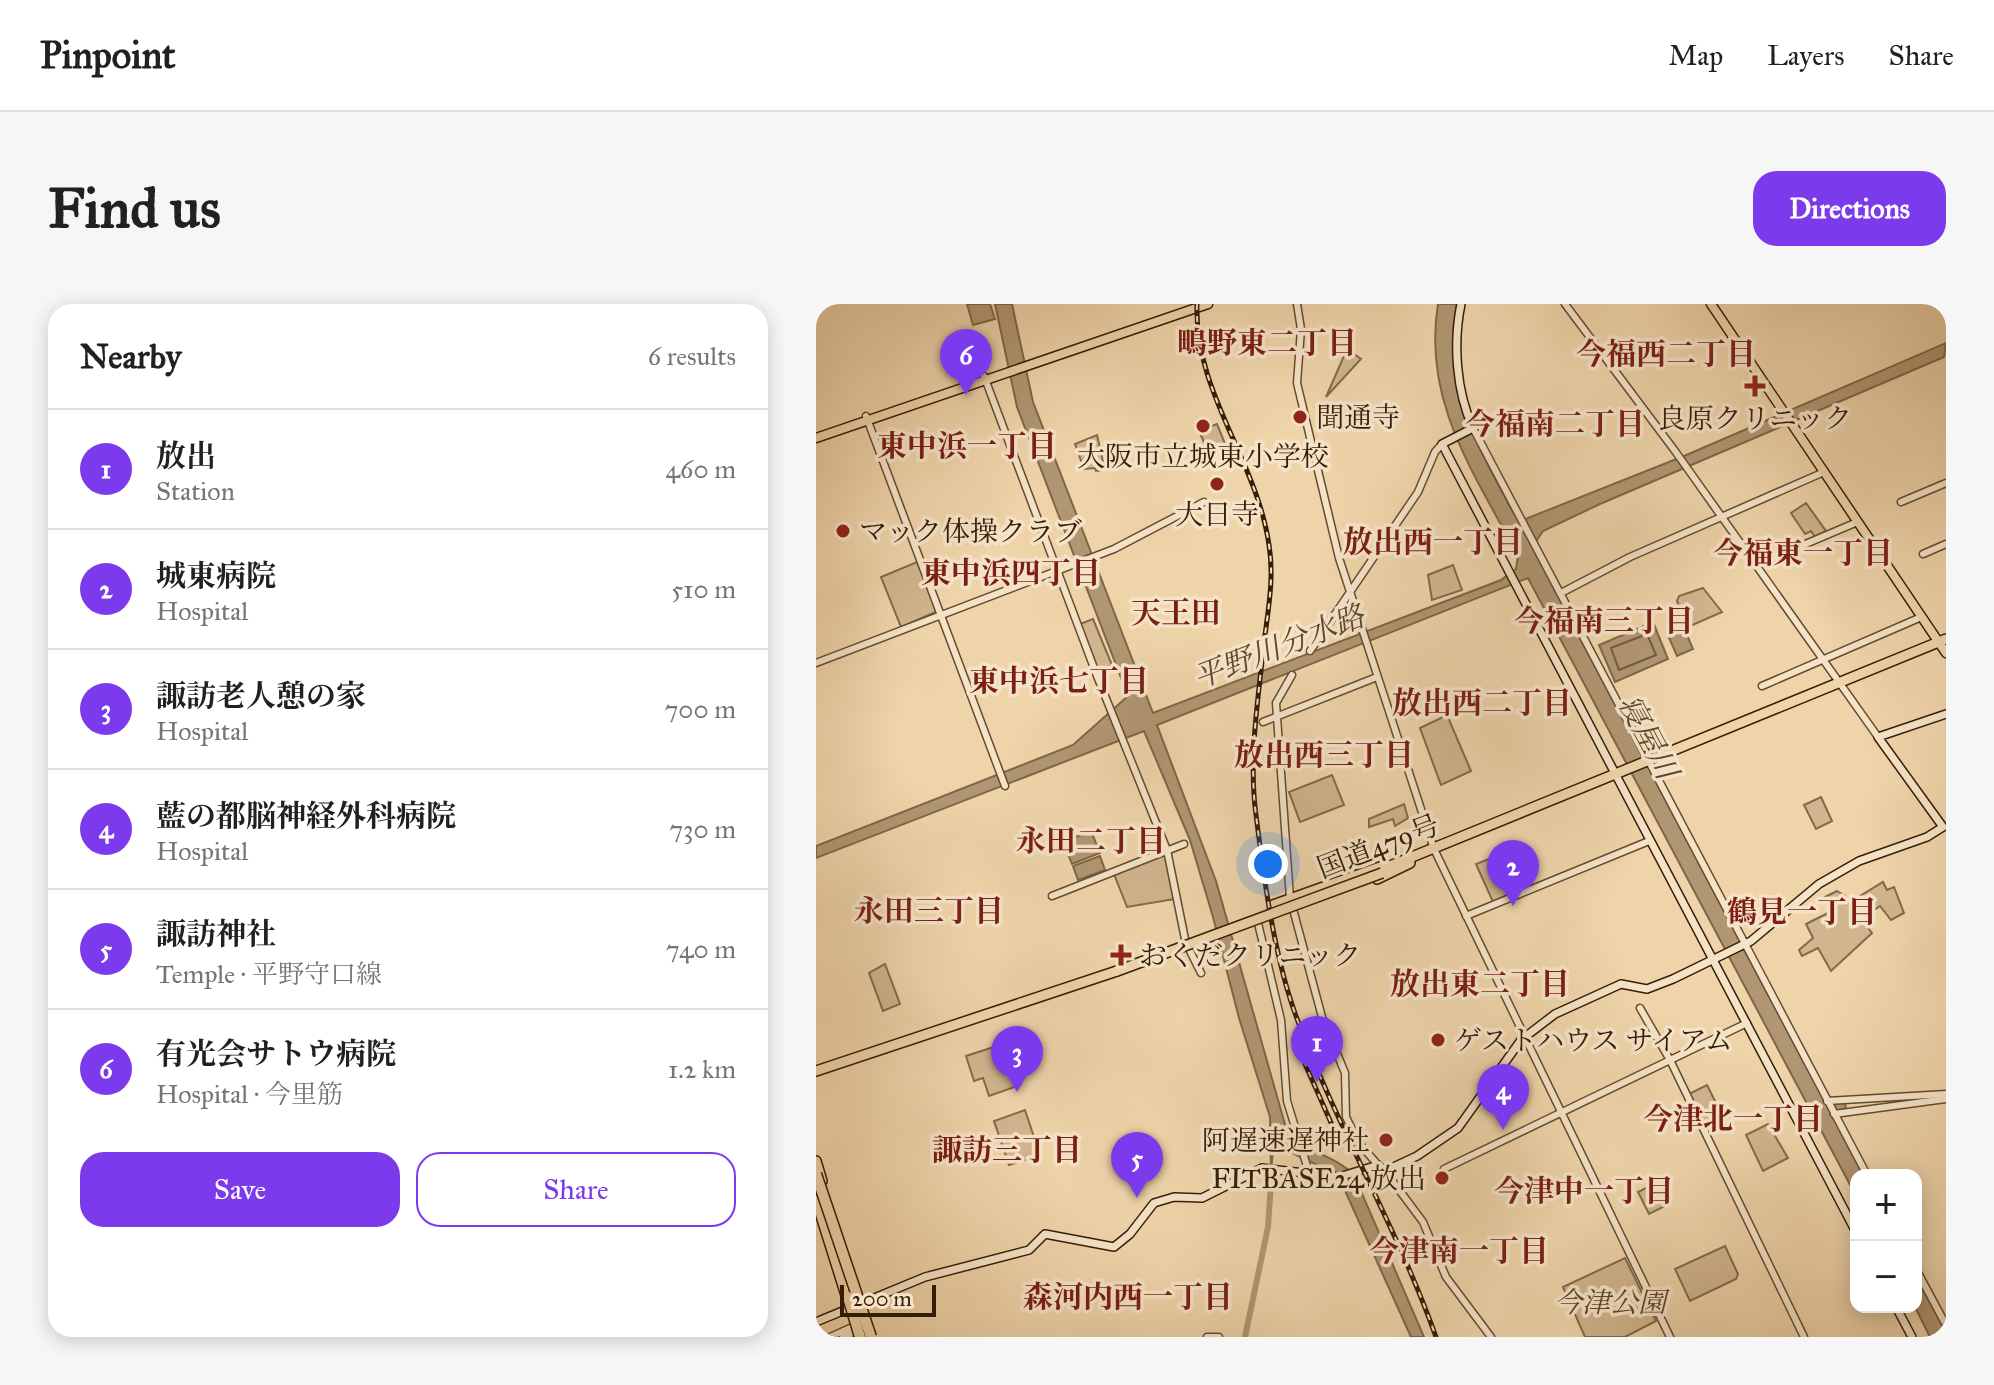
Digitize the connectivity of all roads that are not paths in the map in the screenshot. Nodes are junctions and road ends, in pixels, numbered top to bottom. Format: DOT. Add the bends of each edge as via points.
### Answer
graph roads {
  1 [pos="1196,304"];
  2 [pos="1208,304"];
  3 [pos="1297,304"];
  4 [pos="1461,304"];
  5 [pos="1565,304"];
  6 [pos="1711,304"];
  7 [pos="1027,364"];
  8 [pos="985,378"];
  9 [pos="867,418"];
  10 [pos="1472,429"];
  11 [pos="816,435"];
  12 [pos="1442,444"];
  13 [pos="1824,472"];
  14 [pos="1946,483"];
  15 [pos="1204,502"];
  16 [pos="1901,502"];
  17 [pos="1722,518"];
  18 [pos="1855,523"];
  19 [pos="1946,544"];
  20 [pos="1923,554"];
  21 [pos="1756,565"];
  22 [pos="1057,571"];
  23 [pos="1349,592"];
  24 [pos="1561,593"];
  25 [pos="942,615"];
  26 [pos="1919,618"];
  27 [pos="1943,645"];
  28 [pos="1310,651"];
  29 [pos="1821,660"];
  30 [pos="816,663"];
  31 [pos="1292,675"];
  32 [pos="1377,677"];
  33 [pos="1762,686"];
  34 [pos="1839,687"];
  35 [pos="1946,714"];
  36 [pos="1276,717"];
  37 [pos="1263,722"];
  38 [pos="1878,737"];
  39 [pos="1649,764"];
  40 [pos="1617,778"];
  41 [pos="1005,785"];
  42 [pos="1945,828"];
  43 [pos="1649,841"];
  44 [pos="1184,844"];
  45 [pos="1167,850"];
  46 [pos="1435,852"];
  47 [pos="1405,862"];
  48 [pos="1052,896"];
  49 [pos="1290,898"];
  50 [pos="1273,905"];
  51 [pos="1294,910"];
  52 [pos="1466,916"];
  53 [pos="1256,917"];
  54 [pos="1276,917"];
  55 [pos="1743,945"];
  56 [pos="1713,959"];
  57 [pos="1201,973"];
  58 [pos="1640,1008"];
  59 [pos="1747,1023"];
  60 [pos="1524,1036"];
  61 [pos="1670,1060"];
  62 [pos="816,1069"];
  63 [pos="1946,1096"];
  64 [pos="1828,1102"];
  65 [pos="1561,1112"];
  66 [pos="1833,1112"];
  67 [pos="816,1164"];
  68 [pos="1382,1168"];
  69 [pos="1444,1169"];
  70 [pos="1864,1169"];
  71 [pos="1310,1176"];
  72 [pos="818,1183"];
  73 [pos="820,1204"];
  74 [pos="1850,1220"];
  75 [pos="1922,1280"];
  76 [pos="861,1304"];
  77 [pos="850,1308"];
  78 [pos="1899,1313"];
  79 [pos="816,1322"];
  80 [pos="1946,1325"];
  81 [pos="866,1333"];
  82 [pos="830,1337"];
  83 [pos="843,1337"];
  84 [pos="1207,1337"];
  85 [pos="1219,1337"];
  86 [pos="1491,1337"];
  87 [pos="1670,1337"];
  88 [pos="1804,1337"];
  89 [pos="1912,1337"];
  1 -- 7 [label="main road"];
  2 -- 7 [label="main road"];
  3 -- 23 [label="street" via="1297,381"];
  4 -- 10 [label="main road" via="1455,337"];
  5 -- 17 [label="street"];
  6 -- 13 [label="main road"];
  7 -- 8 [label="main road"];
  8 -- 9 [label="main road"];
  8 -- 22 [label="street"];
  9 -- 11 [label="main road"];
  9 -- 25 [label="street"];
  10 -- 12 [label="main road"];
  10 -- 24 [label="street"];
  12 -- 23 [label="street" via="1418,492"];
  12 -- 40 [label="main road"];
  13 -- 17 [label="street"];
  13 -- 18 [label="main road"];
  14 -- 16 [label="street"];
  15 -- 22 [label="street" via="1151,532"];
  17 -- 21 [label="street"];
  17 -- 24 [label="street"];
  18 -- 21 [label="street"];
  18 -- 26 [label="main road"];
  19 -- 20 [label="street"];
  21 -- 29 [label="street"];
  22 -- 25 [label="street"];
  22 -- 45 [label="street"];
  23 -- 28 [label="street"];
  23 -- 32 [label="street"];
  24 -- 39 [label="street"];
  25 -- 30 [label="street"];
  25 -- 41 [label="street"];
  26 -- 27 [label="main road"];
  26 -- 29 [label="street"];
  27 -- 34 [label="highway"];
  29 -- 33 [label="street"];
  29 -- 34 [label="street"];
  31 -- 36 [label="street" via="1276,703"];
  32 -- 36 [label="street"];
  32 -- 46 [label="street"];
  34 -- 38 [label="street"];
  34 -- 39 [label="highway"];
  35 -- 38 [label="main road"];
  36 -- 37 [label="street"];
  36 -- 49 [label="street"];
  38 -- 42 [label="main road"];
  39 -- 40 [label="highway"];
  39 -- 55 [label="street"];
  40 -- 43 [label="main road"];
  40 -- 46 [label="highway, 国道479号"];
  42 -- 55 [label="main road" via="1859,861 1819,884"];
  43 -- 52 [label="street"];
  43 -- 56 [label="main road"];
  44 -- 45 [label="street"];
  45 -- 48 [label="street"];
  45 -- 57 [label="street" via="1186,943"];
  46 -- 47 [label="highway, 国道479号"];
  46 -- 52 [label="street"];
  47 -- 49 [label="highway"];
  47 -- 51 [label="highway"];
  47 -- 53 [label="highway, 国道479号, bridge"];
  49 -- 50 [label="highway"];
  49 -- 51 [label="street"];
  51 -- 54 [label="highway"];
  51 -- 68 [label="street" via="1322,1017 1345,1073 1346,1117 1359,1143"];
  52 -- 60 [label="street"];
  53 -- 62 [label="highway, 国道479号, bridge"];
  53 -- 71 [label="street" via="1277,1000 1286,1095"];
  55 -- 56 [label="main road"];
  55 -- 64 [label="street"];
  56 -- 59 [label="main road"];
  56 -- 60 [label="main road" via="1654,988 1619,984 1555,1014"];
  58 -- 61 [label="street"];
  59 -- 61 [label="street"];
  59 -- 74 [label="main road"];
  60 -- 65 [label="street"];
  60 -- 68 [label="main road" via="1458,1128 1417,1156"];
  61 -- 65 [label="street"];
  61 -- 88 [label="street"];
  63 -- 64 [label="street"];
  63 -- 66 [label="street"];
  64 -- 66 [label="street"];
  65 -- 69 [label="street"];
  65 -- 87 [label="street"];
  66 -- 70 [label="street"];
  67 -- 72 [label="main road, bridge"];
  67 -- 73 [label="highway"];
  68 -- 71 [label="main road" via="1339,1177"];
  68 -- 86 [label="street" via="1423,1222 1446,1277"];
  71 -- 76 [label="main road" via="1259,1169 1202,1198 1154,1203 1130,1234 1110,1248 1045,1234 1029,1250 946,1270"];
  72 -- 73 [label="main road"];
  72 -- 81 [label="highway, bridge"];
  72 -- 81 [label="highway, bridge" via="834,1250"];
  73 -- 76 [label="highway"];
  73 -- 77 [label="highway"];
  75 -- 80 [label="street"];
  76 -- 77 [label="main road"];
  76 -- 81 [label="highway"];
  77 -- 79 [label="main road"];
  77 -- 81 [label="highway"];
  78 -- 89 [label="main road"];
  81 -- 82 [label="street"];
  81 -- 83 [label="street"];
  84 -- 85 [label="street"];
}
